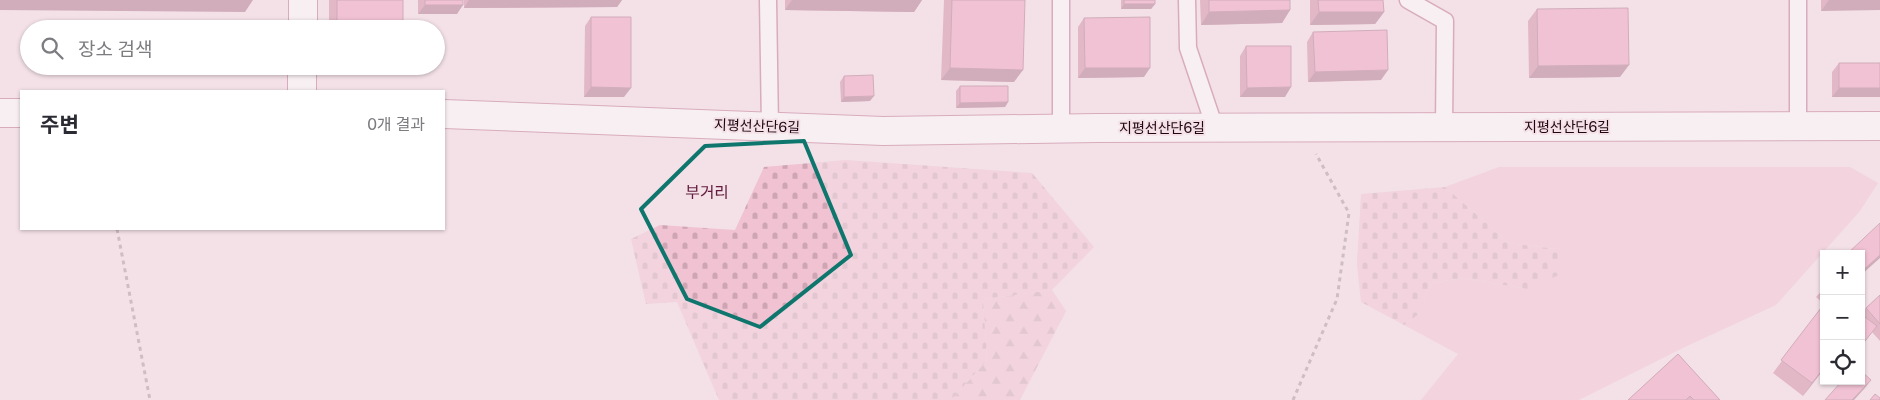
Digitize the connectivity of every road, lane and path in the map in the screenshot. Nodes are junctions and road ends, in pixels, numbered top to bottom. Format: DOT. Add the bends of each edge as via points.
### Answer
graph roads {
  1 [pos="303,0"];
  2 [pos="768,0"];
  3 [pos="1061,0"];
  4 [pos="1187,0"];
  5 [pos="1408,0"];
  6 [pos="1798,0"];
  7 [pos="303,20"];
  8 [pos="302,75"];
  9 [pos="302,90"];
  10 [pos="0,113"];
  11 [pos="20,113"];
  12 [pos="445,114"];
  13 [pos="1798,126"];
  14 [pos="1880,126"];
  15 [pos="770,127"];
  16 [pos="1301,127"];
  17 [pos="1444,127"];
  18 [pos="1061,128"];
  19 [pos="1215,128"];
  20 [pos="117,230"];
  21 [pos="150,400"];
  22 [pos="1293,400"];
  1 -- 7 [label="street"];
  2 -- 15 [label="lane"];
  3 -- 18 [label="lane"];
  4 -- 19 [label="lane" via="1188,48"];
  5 -- 17 [label="lane" via="1445,21"];
  6 -- 13 [label="lane"];
  8 -- 9 [label="street"];
  10 -- 11 [label="street"];
  12 -- 15 [label="street, 지평선산단6길"];
  13 -- 14 [label="street, 지평선산단6길"];
  13 -- 17 [label="street, 지평선산단6길"];
  15 -- 18 [label="street, 지평선산단6길" via="883,131"];
  16 -- 17 [label="street, 지평선산단6길"];
  16 -- 19 [label="street, 지평선산단6길"];
  16 -- 22 [label="path" via="1349,213 1337,299"];
  18 -- 19 [label="street, 지평선산단6길"];
  20 -- 21 [label="path"];
}
